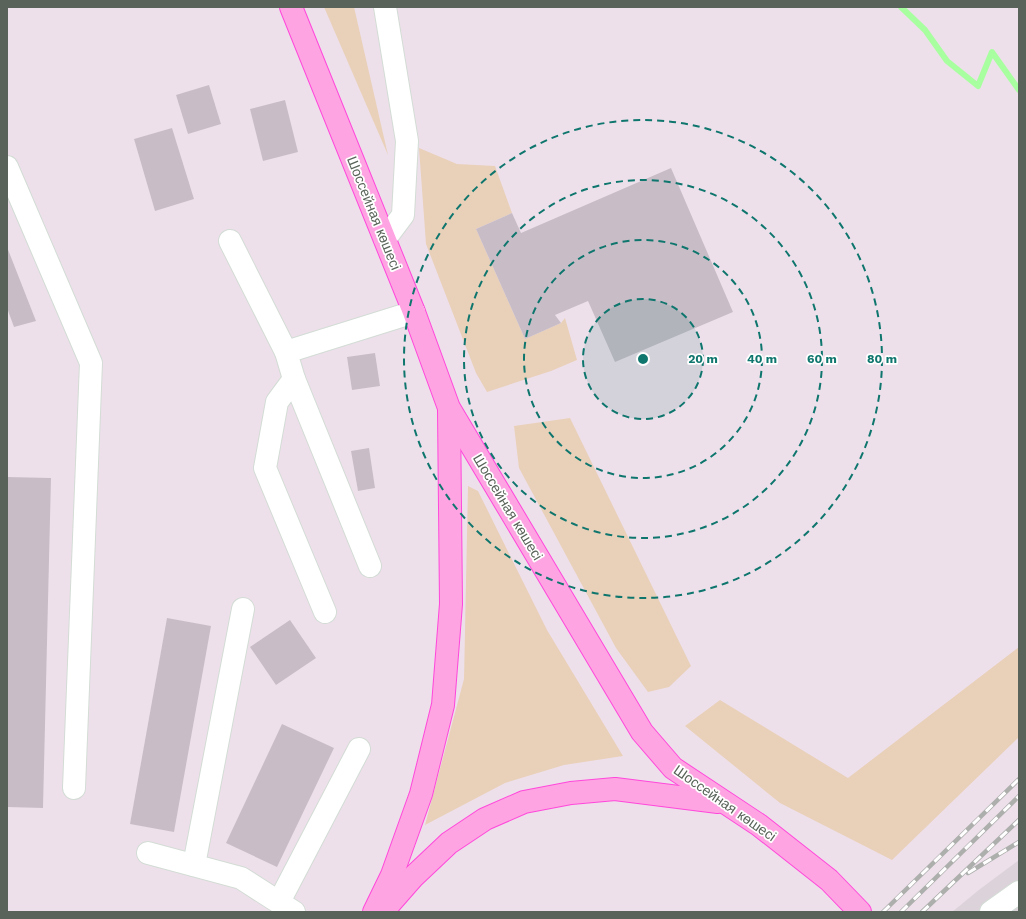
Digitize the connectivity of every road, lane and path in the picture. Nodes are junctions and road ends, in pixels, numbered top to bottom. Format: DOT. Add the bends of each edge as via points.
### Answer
graph roads {
  1 [pos="291,7"];
  2 [pos="385,7"];
  3 [pos="7,167"];
  4 [pos="385,239"];
  5 [pos="230,241"];
  6 [pos="414,312"];
  7 [pos="286,352"];
  8 [pos="294,379"];
  9 [pos="449,408"];
  10 [pos="370,566"];
  11 [pos="243,609"];
  12 [pos="325,612"];
  13 [pos="359,749"];
  14 [pos="74,788"];
  15 [pos="725,803"];
  16 [pos="148,854"];
  17 [pos="194,865"];
  18 [pos="1019,892"];
  19 [pos="286,907"];
  20 [pos="374,912"];
  21 [pos="382,912"];
  22 [pos="860,912"];
  23 [pos="991,912"];
  1 -- 4 [label="main road, Шоссейная көшесі"];
  2 -- 4 [label="street" via="407,141 403,215"];
  3 -- 14 [label="street" via="91,363"];
  4 -- 6 [label="main road, Шоссейная көшесі"];
  5 -- 7 [label="street"];
  6 -- 7 [label="street"];
  6 -- 9 [label="main road, Шоссейная көшесі"];
  7 -- 8 [label="street"];
  8 -- 10 [label="street"];
  8 -- 12 [label="street" via="277,402 265,468"];
  9 -- 15 [label="main road, Шоссейная көшесі" via="642,732 673,768"];
  9 -- 20 [label="main road" via="451,604 443,706 421,794 392,875"];
  11 -- 17 [label="street"];
  13 -- 19 [label="street"];
  15 -- 21 [label="main road" via="615,789 571,792 524,802 485,819 449,843 413,877"];
  15 -- 22 [label="main road, Шоссейная көшесі" via="759,825 829,880"];
  16 -- 17 [label="street"];
  17 -- 19 [label="street" via="241,878"];
  18 -- 23 [label="street"];
}
